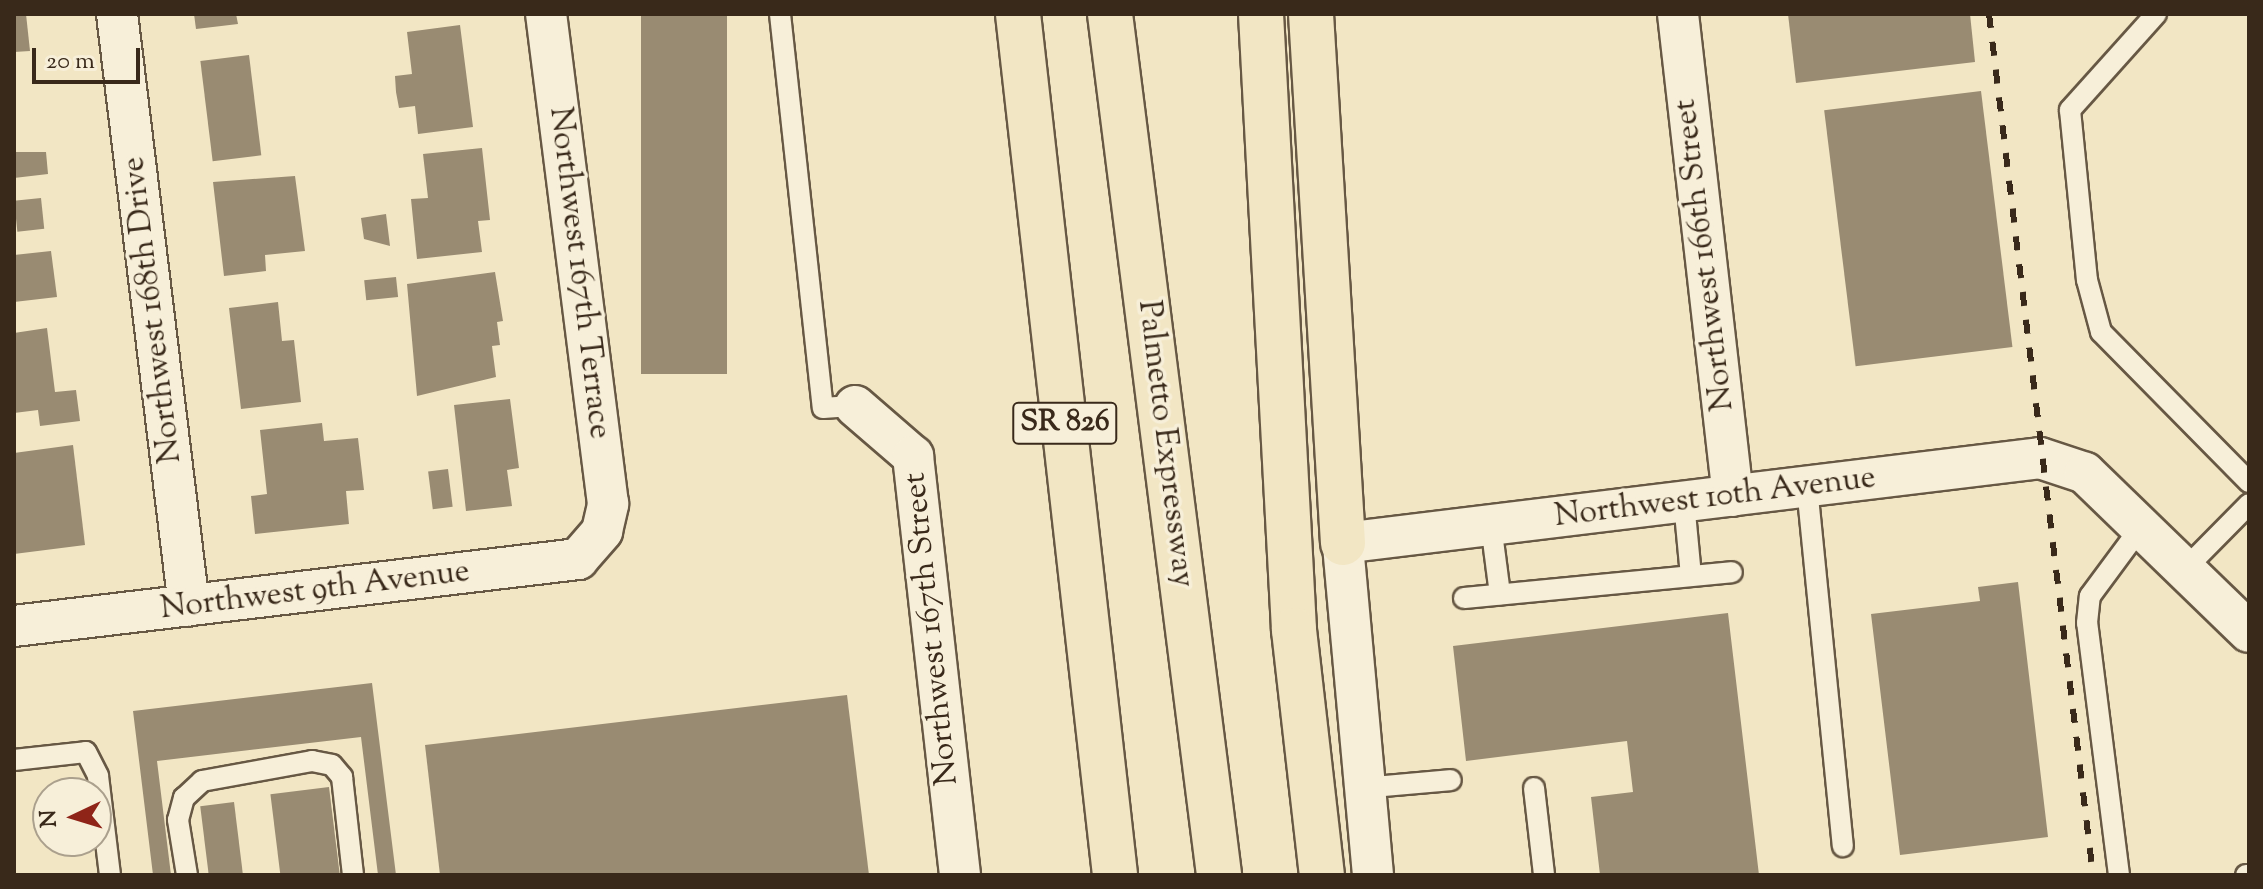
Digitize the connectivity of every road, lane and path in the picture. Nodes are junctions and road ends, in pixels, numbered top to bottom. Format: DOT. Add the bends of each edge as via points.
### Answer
graph roads {
  1 [pos="117,14"];
  2 [pos="546,14"];
  3 [pos="780,14"];
  4 [pos="1018,14"];
  5 [pos="1110,14"];
  6 [pos="1261,14"];
  7 [pos="1311,14"];
  8 [pos="1678,14"];
  9 [pos="2156,14"];
  10 [pos="855,406"];
  11 [pos="2249,482"];
  12 [pos="1807,487"];
  13 [pos="1733,496"];
  14 [pos="1684,502"];
  15 [pos="2249,504"];
  16 [pos="1491,525"];
  17 [pos="2141,527"];
  18 [pos="602,531"];
  19 [pos="1343,543"];
  20 [pos="2185,569"];
  21 [pos="1732,572"];
  22 [pos="1691,576"];
  23 [pos="1500,594"];
  24 [pos="1464,598"];
  25 [pos="189,606"];
  26 [pos="14,626"];
  27 [pos="2249,632"];
  28 [pos="14,760"];
  29 [pos="1451,780"];
  30 [pos="1362,788"];
  31 [pos="1534,788"];
  32 [pos="1110,832"];
  33 [pos="1843,846"];
  34 [pos="110,875"];
  35 [pos="187,875"];
  36 [pos="353,875"];
  37 [pos="960,875"];
  38 [pos="1108,875"];
  39 [pos="1115,875"];
  40 [pos="1219,875"];
  41 [pos="1322,875"];
  42 [pos="1373,875"];
  43 [pos="1544,875"];
  44 [pos="2119,875"];
  1 -- 25 [label="street, Northwest 168th Drive"];
  2 -- 18 [label="street, Northwest 167th Terrace" via="608,504"];
  3 -- 10 [label="lane, Northwest 167th Street" via="823,408"];
  4 -- 32 [label="highway, SR 826"];
  5 -- 40 [label="highway, Palmetto Expressway / SR 826"];
  6 -- 41 [label="highway" via="1294,630"];
  7 -- 19 [label="highway"];
  8 -- 13 [label="street, Northwest 166th Street"];
  9 -- 11 [label="lane" via="2070,110 2087,280 2101,332"];
  10 -- 37 [label="street, Northwest 167th Street" via="913,456"];
  12 -- 13 [label="street, Northwest 10th Avenue"];
  12 -- 17 [label="street, Northwest 10th Avenue" via="2040,458 2085,473"];
  12 -- 33 [label="lane"];
  13 -- 14 [label="street, Northwest 10th Avenue"];
  14 -- 16 [label="street, Northwest 10th Avenue"];
  14 -- 22 [label="lane"];
  15 -- 20 [label="lane"];
  16 -- 19 [label="street, Northwest 10th Avenue"];
  16 -- 23 [label="lane"];
  17 -- 20 [label="street"];
  17 -- 44 [label="lane" via="2090,596 2087,623"];
  18 -- 25 [label="street, Northwest 9th Avenue" via="578,559"];
  19 -- 30 [label="street"];
  20 -- 27 [label="street"];
  21 -- 22 [label="lane"];
  22 -- 23 [label="lane"];
  23 -- 24 [label="lane"];
  25 -- 26 [label="street, Northwest 9th Avenue"];
  28 -- 34 [label="lane" via="86,752 98,776"];
  29 -- 30 [label="lane"];
  30 -- 42 [label="street"];
  31 -- 43 [label="lane"];
  32 -- 38 [label="highway"];
  32 -- 39 [label="highway, SR 826"];
  35 -- 36 [label="lane" via="178,820 184,798 202,781 312,761 332,765 342,777"];
}
